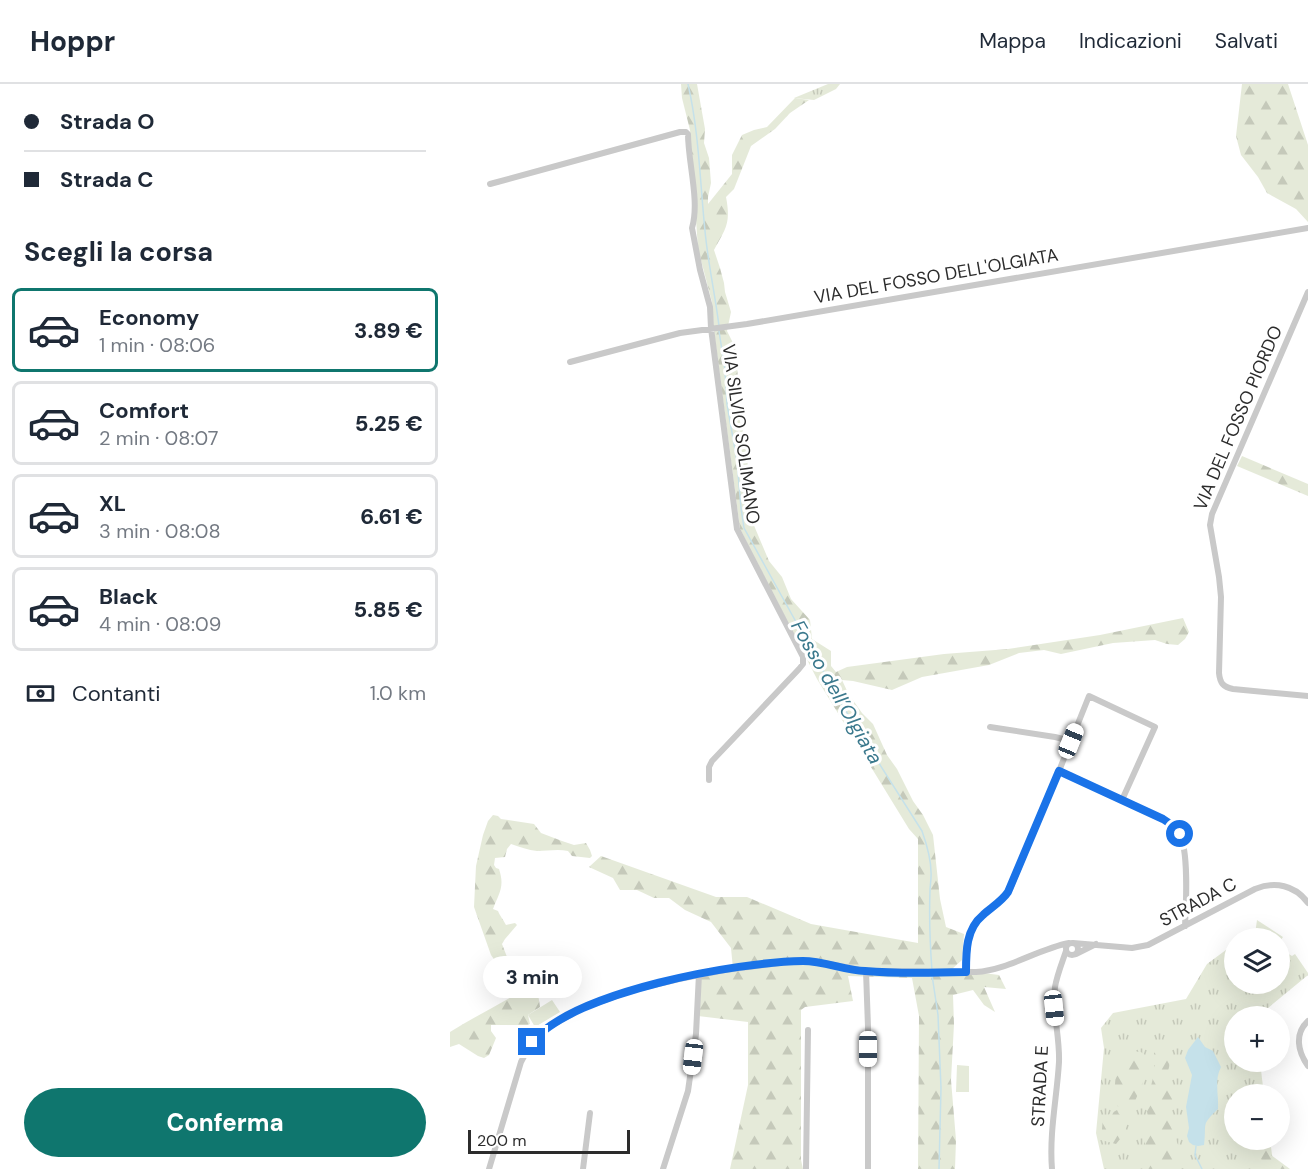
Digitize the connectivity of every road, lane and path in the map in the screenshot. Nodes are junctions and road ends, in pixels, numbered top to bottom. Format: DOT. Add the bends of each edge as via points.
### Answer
graph roads {
  1 [pos="490,184"];
  2 [pos="1308,228"];
  3 [pos="1308,292"];
  4 [pos="716,328"];
  5 [pos="570,362"];
  6 [pos="1308,696"];
  7 [pos="990,727"];
  8 [pos="1071,741"];
  9 [pos="1059,771"];
  10 [pos="709,780"];
  11 [pos="1122,800"];
  12 [pos="1308,903"];
  13 [pos="1185,926"];
  14 [pos="1097,944"];
  15 [pos="1069,947"];
  16 [pos="1076,954"];
  17 [pos="1061,969"];
  18 [pos="866,972"];
  19 [pos="966,972"];
  20 [pos="699,974"];
  21 [pos="1308,1021"];
  22 [pos="808,1030"];
  23 [pos="1308,1066"];
  24 [pos="590,1113"];
  25 [pos="489,1169"];
  26 [pos="583,1169"];
  27 [pos="663,1169"];
  28 [pos="806,1169"];
  29 [pos="868,1169"];
  30 [pos="1052,1169"];
  1 -- 4 [label="street" via="686,132 694,199 692,228"];
  2 -- 4 [label="street, VIA DEL FOSSO DELL'OLGIATA"];
  3 -- 6 [label="street, VIA DEL FOSSO PIORDO" via="1210,522 1221,590 1221,683 1233,689"];
  4 -- 5 [label="street, VIA DEL FOSSO DELL'OLGIATA" via="680,333"];
  4 -- 10 [label="street, VIA SILVIO SOLIMANO" via="737,529 804,660 712,761"];
  7 -- 8 [label="street"];
  8 -- 9 [label="street"];
  8 -- 11 [label="street" via="1089,696 1155,727"];
  9 -- 11 [label="street"];
  9 -- 19 [label="street" via="1008,892 972,926"];
  11 -- 13 [label="street" via="1168,822 1180,834 1186,879"];
  12 -- 13 [label="street, STRADA C" via="1299,892 1276,884 1265,885"];
  13 -- 14 [label="street, STRADA C" via="1139,947"];
  14 -- 15 [label="street, STRADA C"];
  14 -- 16 [label="street, STRADA C"];
  15 -- 16 [label="street" via="1070,955"];
  15 -- 16 [label="street" via="1076,944"];
  15 -- 17 [label="street, STRADA E"];
  15 -- 19 [label="street, STRADA C" via="1055,946 993,969"];
  16 -- 17 [label="street"];
  17 -- 30 [label="street, STRADA E" via="1054,1000 1059,1052"];
  18 -- 19 [label="street, STRADA C"];
  18 -- 20 [label="street, STRADA C" via="804,961"];
  18 -- 29 [label="street"];
  20 -- 25 [label="street, STRADA C" via="593,1004 541,1033 521,1062"];
  20 -- 27 [label="street" via="688,1091"];
  21 -- 23 [label="street" via="1299,1039"];
  22 -- 28 [label="street"];
  24 -- 26 [label="street"];
}
